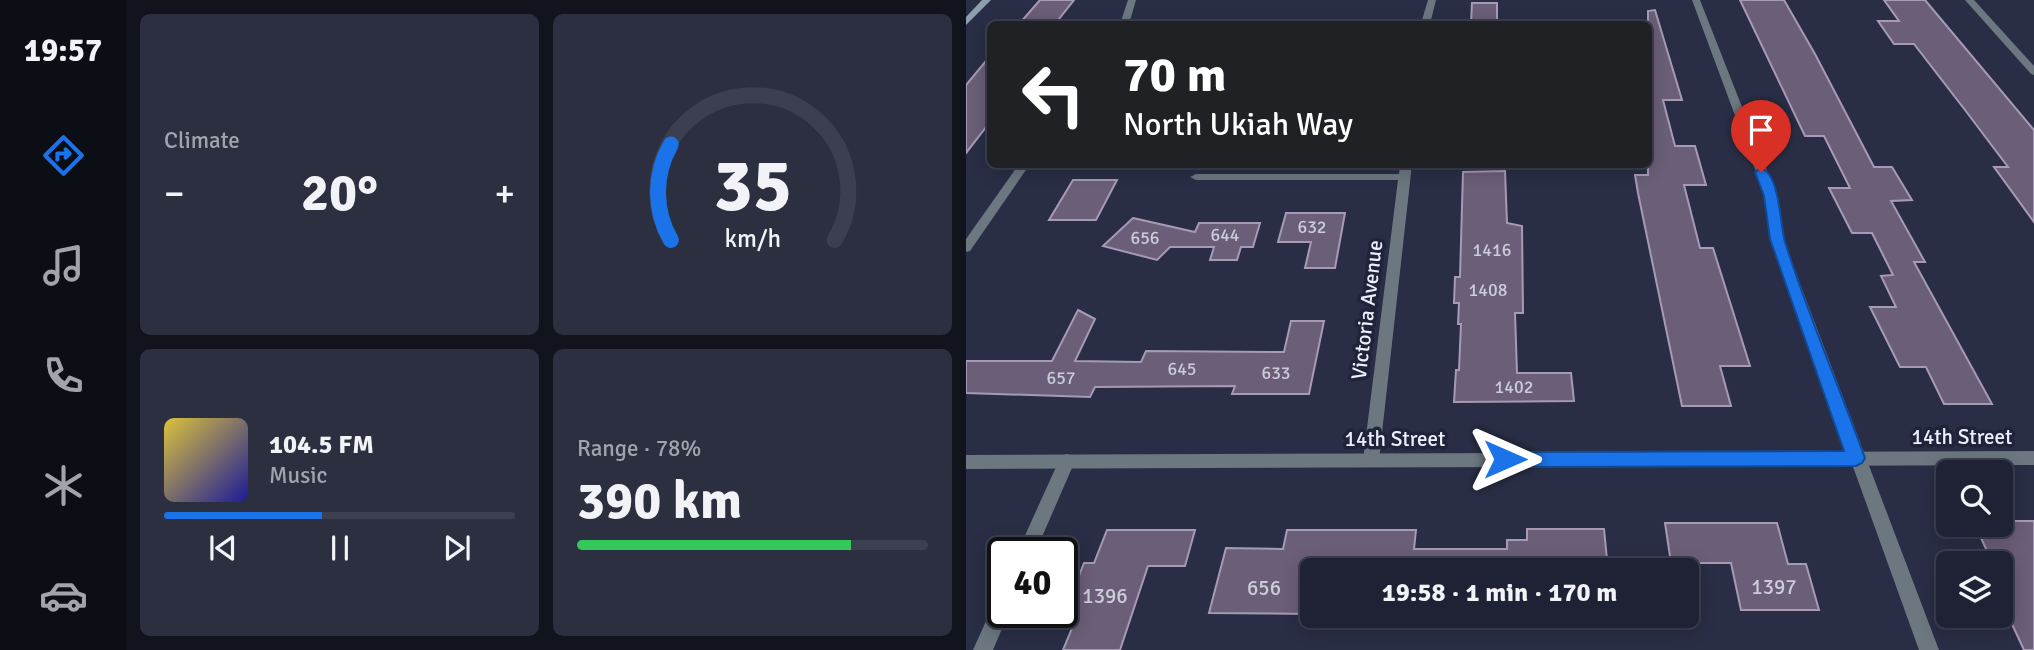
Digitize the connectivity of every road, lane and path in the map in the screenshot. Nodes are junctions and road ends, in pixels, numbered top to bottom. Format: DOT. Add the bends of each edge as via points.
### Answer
graph roads {
  1 [pos="987,0"];
  2 [pos="1132,0"];
  3 [pos="1432,0"];
  4 [pos="1696,0"];
  5 [pos="1969,0"];
  6 [pos="1125,21"];
  7 [pos="1427,21"];
  8 [pos="966,22"];
  9 [pos="2034,72"];
  10 [pos="1022,168"];
  11 [pos="1405,171"];
  12 [pos="1196,177"];
  13 [pos="966,248"];
  14 [pos="1856,458"];
  15 [pos="2034,458"];
  16 [pos="1370,460"];
  17 [pos="1067,461"];
  18 [pos="966,462"];
  19 [pos="1033,537"];
  20 [pos="993,628"];
  21 [pos="983,650"];
  22 [pos="1929,650"];
  1 -- 8 [label="main road"];
  2 -- 6 [label="street"];
  3 -- 7 [label="street"];
  4 -- 14 [label="street" via="1771,196 1777,239"];
  5 -- 9 [label="street"];
  10 -- 13 [label="street"];
  11 -- 12 [label="street"];
  11 -- 16 [label="street, Victoria Avenue"];
  14 -- 15 [label="street, 14th Street"];
  14 -- 16 [label="street, 14th Street"];
  14 -- 22 [label="street"];
  16 -- 17 [label="street, 14th Street"];
  17 -- 18 [label="street, 14th Street"];
  17 -- 19 [label="street"];
  20 -- 21 [label="street"];
}
